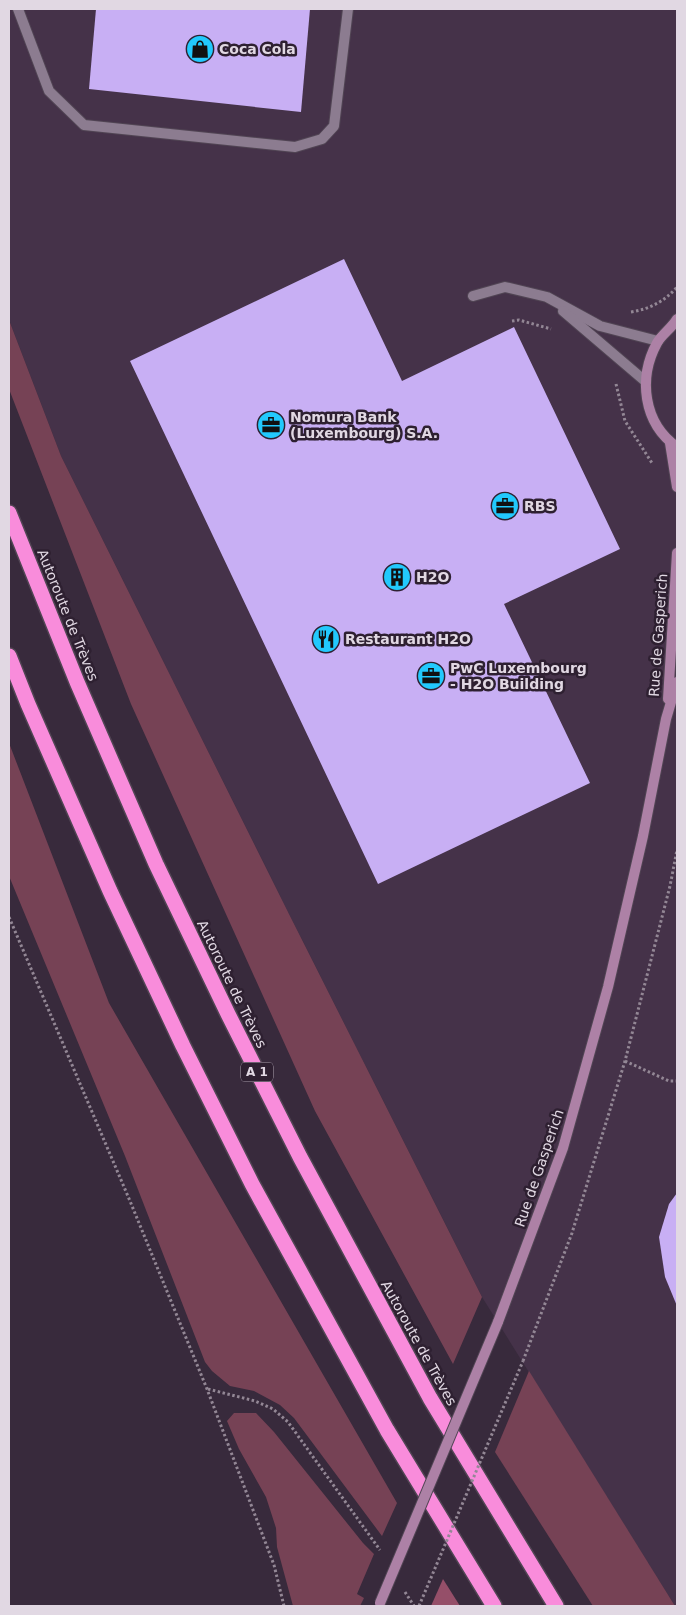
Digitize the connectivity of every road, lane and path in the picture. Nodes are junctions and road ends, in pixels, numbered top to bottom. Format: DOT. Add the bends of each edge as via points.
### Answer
graph roads {
  1 [pos="18,9"];
  2 [pos="348,9"];
  3 [pos="473,296"];
  4 [pos="547,297"];
  5 [pos="512,321"];
  6 [pos="677,321"];
  7 [pos="552,329"];
  8 [pos="658,340"];
  9 [pos="645,381"];
  10 [pos="614,382"];
  11 [pos="674,445"];
  12 [pos="653,465"];
  13 [pos="677,487"];
  14 [pos="9,513"];
  15 [pos="677,553"];
  16 [pos="9,656"];
  17 [pos="677,682"];
  18 [pos="666,719"];
  19 [pos="677,850"];
  20 [pos="9,917"];
  21 [pos="625,1062"];
  22 [pos="677,1081"];
  23 [pos="207,1389"];
  24 [pos="381,1552"];
  25 [pos="405,1591"];
  26 [pos="379,1605"];
  27 [pos="284,1606"];
  28 [pos="414,1606"];
  29 [pos="419,1606"];
  30 [pos="494,1606"];
  31 [pos="556,1606"];
  1 -- 2 [label="lane" via="49,91 84,125 295,147 322,139 334,126"];
  3 -- 4 [label="lane" via="505,287"];
  4 -- 8 [label="lane" via="600,326"];
  4 -- 9 [label="lane"];
  5 -- 7 [label="path"];
  6 -- 8 [label="main road"];
  8 -- 9 [label="main road" via="649,360"];
  9 -- 11 [label="main road" via="650,415"];
  10 -- 12 [label="path" via="624,421"];
  11 -- 13 [label="main road"];
  14 -- 31 [label="highway, Autoroute de Trèves / A 1" via="156,864 232,1022 300,1157 430,1398"];
  15 -- 18 [label="main road, Rue de Gasperich"];
  16 -- 30 [label="highway" via="110,891 252,1184 387,1430"];
  17 -- 18 [label="main road, Rue de Gasperich"];
  18 -- 26 [label="main road, Rue de Gasperich, bridge" via="608,987 562,1148 498,1322"];
  19 -- 21 [label="path"];
  20 -- 23 [label="path"];
  21 -- 22 [label="path" via="669,1081"];
  21 -- 29 [label="path, bridge" via="572,1233 523,1361"];
  23 -- 24 [label="path" via="255,1401 274,1409 288,1422"];
  23 -- 27 [label="path" via="274,1565"];
  25 -- 28 [label="path"];
}
